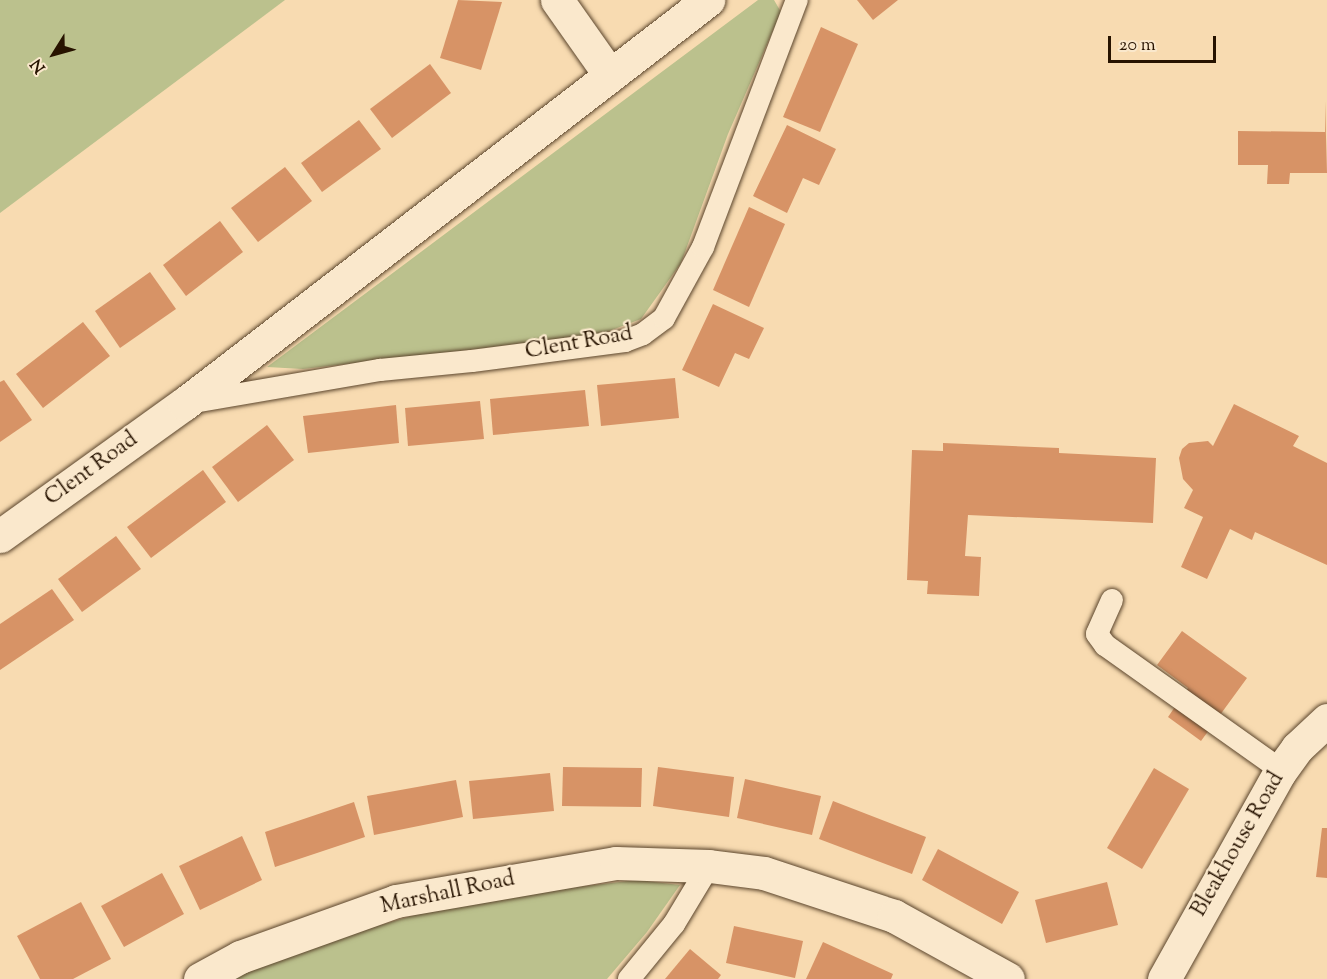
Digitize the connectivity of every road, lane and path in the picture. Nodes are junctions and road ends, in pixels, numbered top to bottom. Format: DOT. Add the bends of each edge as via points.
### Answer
graph roads {
  1 [pos="557,0"];
  2 [pos="708,0"];
  3 [pos="797,0"];
  4 [pos="610,75"];
  5 [pos="184,404"];
  6 [pos="0,537"];
  7 [pos="1112,600"];
  8 [pos="1327,720"];
  9 [pos="1281,770"];
  10 [pos="710,866"];
  11 [pos="200,979"];
  12 [pos="629,979"];
  13 [pos="1008,979"];
  14 [pos="1164,979"];
  1 -- 4 [label="street"];
  2 -- 4 [label="street, Clent Road"];
  3 -- 5 [label="lane, Clent Road" via="703,247 664,318 643,334 625,341 380,370"];
  4 -- 5 [label="street, Clent Road"];
  5 -- 6 [label="street, Clent Road"];
  7 -- 9 [label="lane" via="1097,634 1106,645"];
  8 -- 9 [label="street, Bleakhouse Road" via="1297,748"];
  9 -- 14 [label="street, Bleakhouse Road"];
  10 -- 11 [label="street, Marshall Road" via="616,863 396,901 240,957"];
  10 -- 12 [label="lane" via="674,924"];
  10 -- 13 [label="street, Marshall Road" via="764,873 894,916"];
}
